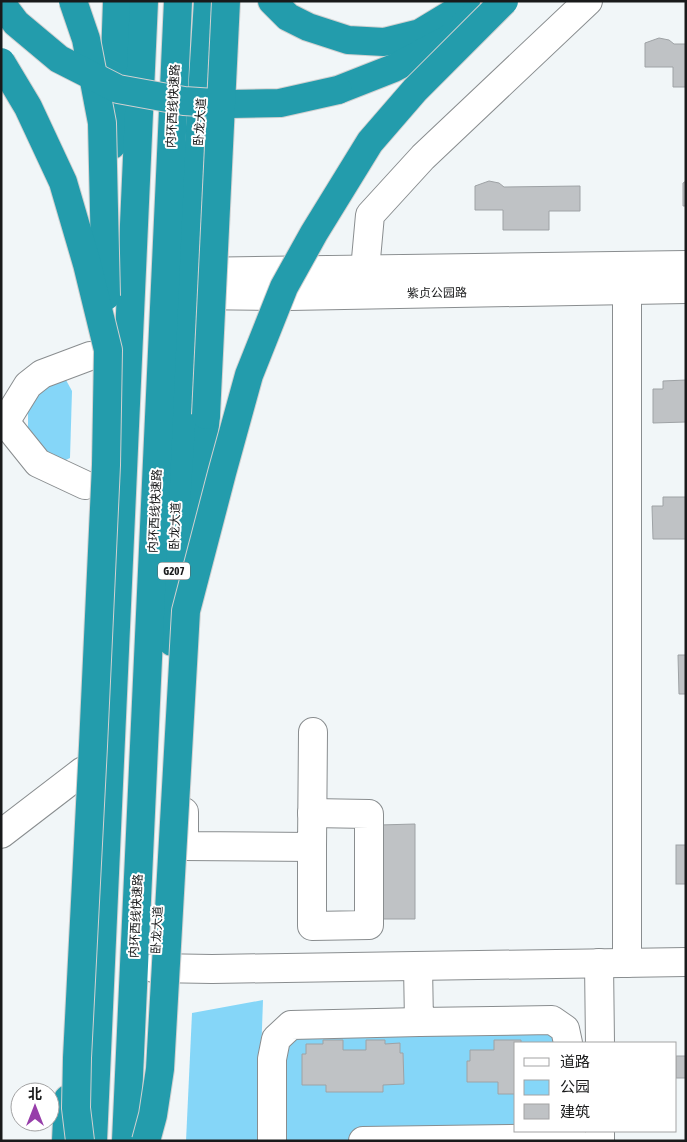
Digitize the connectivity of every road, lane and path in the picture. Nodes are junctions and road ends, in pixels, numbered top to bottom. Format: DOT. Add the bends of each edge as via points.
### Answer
graph roads {
  1 [pos="73,1"];
  2 [pos="117,1"];
  3 [pos="144,1"];
  4 [pos="178,1"];
  5 [pos="208,1"];
  6 [pos="226,1"];
  7 [pos="272,1"];
  8 [pos="466,1"];
  9 [pos="490,1"];
  10 [pos="504,1"];
  11 [pos="588,1"];
  12 [pos="1,3"];
  13 [pos="1,62"];
  14 [pos="192,235"];
  15 [pos="686,265"];
  16 [pos="365,270"];
  17 [pos="189,283"];
  18 [pos="686,289"];
  19 [pos="628,290"];
  20 [pos="99,353"];
  21 [pos="3,422"];
  22 [pos="85,485"];
  23 [pos="186,611"];
  24 [pos="172,665"];
  25 [pos="313,732"];
  26 [pos="83,771"];
  27 [pos="312,814"];
  28 [pos="1,834"];
  29 [pos="312,847"];
  30 [pos="686,962"];
  31 [pos="600,963"];
  32 [pos="628,963"];
  33 [pos="418,966"];
  34 [pos="154,968"];
  35 [pos="419,1022"];
  36 [pos="568,1042"];
  37 [pos="600,1042"];
  38 [pos="573,1136"];
  39 [pos="66,1141"];
  40 [pos="80,1141"];
  41 [pos="93,1141"];
  42 [pos="126,1141"];
  43 [pos="146,1141"];
  44 [pos="272,1141"];
  45 [pos="363,1141"];
  1 -- 20 [label="highway, bridge" via="86,39 102,123"];
  2 -- 26 [label="highway"];
  3 -- 41 [label="highway"];
  4 -- 42 [label="highway, 内环西线快速路"];
  5 -- 14 [label="highway, 卧龙大道 / G207"];
  6 -- 14 [label="highway" via="210,182"];
  6 -- 23 [label="highway, bridge" via="206,415"];
  7 -- 8 [label="highway" via="288,17 308,27 348,40 384,42 420,33 458,10"];
  9 -- 12 [label="highway, bridge" via="450,38 394,68 338,90 280,103 230,104 184,101 118,89 59,59 16,22"];
  10 -- 23 [label="highway, bridge" via="415,90 370,142 284,287 249,375"];
  11 -- 16 [label="street" via="423,157 370,215"];
  13 -- 20 [label="highway, bridge" via="28,107 63,182 87,264"];
  14 -- 17 [label="highway, 卧龙大道 / G207"];
  15 -- 16 [label="street, 紫贞公园路"];
  16 -- 17 [label="street, 紫贞公园路"];
  17 -- 19 [label="street, 紫贞公园路" via="290,296"];
  17 -- 24 [label="highway, 卧龙大道 / G207" via="176,505"];
  18 -- 19 [label="street, 紫贞公园路"];
  19 -- 32 [label="street"];
  20 -- 21 [label="street" via="42,374 28,385"];
  20 -- 40 [label="highway, bridge" via="106,474 77,1058 76,1108"];
  21 -- 22 [label="street" via="38,463"];
  23 -- 43 [label="highway, bridge" via="160,1069"];
  24 -- 29 [label="street" via="185,724 184,846"];
  24 -- 34 [label="highway, 卧龙大道 / G207"];
  25 -- 27 [label="street"];
  26 -- 28 [label="street"];
  26 -- 39 [label="highway"];
  27 -- 29 [label="street"];
  27 -- 29 [label="street" via="369,814 369,925 312,926"];
  30 -- 32 [label="street"];
  31 -- 32 [label="street"];
  31 -- 33 [label="street"];
  31 -- 37 [label="street"];
  33 -- 34 [label="street"];
  33 -- 35 [label="street"];
  34 -- 43 [label="highway, 卧龙大道 / G207"];
  35 -- 36 [label="street" via="552,1020 565,1029"];
  35 -- 44 [label="street" via="291,1025 276,1039 272,1059"];
  38 -- 45 [label="street"];
}
